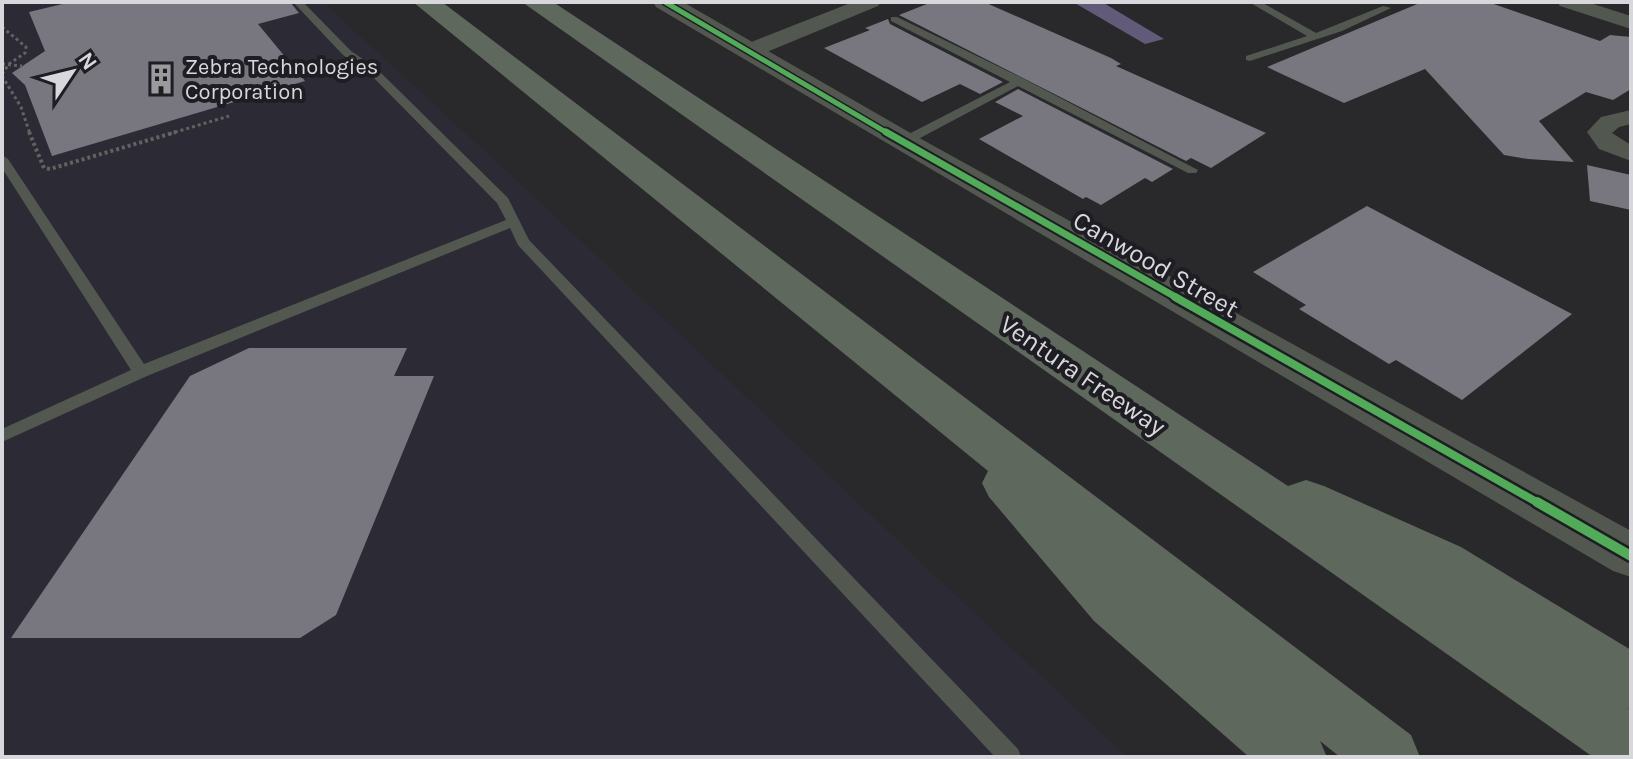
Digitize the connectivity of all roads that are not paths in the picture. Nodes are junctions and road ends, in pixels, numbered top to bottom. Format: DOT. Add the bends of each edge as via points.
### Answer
graph roads {
  1 [pos="298,2"];
  2 [pos="426,2"];
  3 [pos="535,2"];
  4 [pos="665,2"];
  5 [pos="871,2"];
  6 [pos="1254,2"];
  7 [pos="1567,2"];
  8 [pos="1386,8"];
  9 [pos="813,11"];
  10 [pos="894,19"];
  11 [pos="1631,23"];
  12 [pos="1313,35"];
  13 [pos="737,44"];
  14 [pos="1250,58"];
  15 [pos="1020,81"];
  16 [pos="1631,117"];
  17 [pos="903,142"];
  18 [pos="1631,153"];
  19 [pos="2,159"];
  20 [pos="1192,170"];
  21 [pos="513,222"];
  22 [pos="141,372"];
  23 [pos="936,402"];
  24 [pos="2,436"];
  25 [pos="1184,443"];
  26 [pos="1631,556"];
  27 [pos="1631,682"];
  28 [pos="1631,747"];
  29 [pos="1010,757"];
  30 [pos="1296,757"];
  31 [pos="1389,757"];
  1 -- 21 [label="lane" via="503,201"];
  2 -- 23 [label="highway"];
  3 -- 25 [label="highway, Ventura Freeway"];
  4 -- 13 [label="street, Canwood Street"];
  5 -- 9 [label="street"];
  6 -- 12 [label="lane"];
  7 -- 11 [label="street"];
  8 -- 12 [label="lane"];
  9 -- 13 [label="street"];
  10 -- 15 [label="lane"];
  12 -- 14 [label="lane"];
  13 -- 17 [label="street, Canwood Street"];
  15 -- 17 [label="lane"];
  15 -- 20 [label="lane"];
  16 -- 18 [label="street" via="1610,122 1599,132 1615,148"];
  17 -- 26 [label="street, Canwood Street"];
  19 -- 22 [label="lane"];
  21 -- 22 [label="lane"];
  21 -- 29 [label="lane" via="523,242"];
  22 -- 24 [label="lane"];
  23 -- 30 [label="highway" via="1113,604"];
  23 -- 31 [label="highway"];
  25 -- 27 [label="highway" via="1442,563"];
  25 -- 28 [label="highway, Ventura Freeway"];
}
